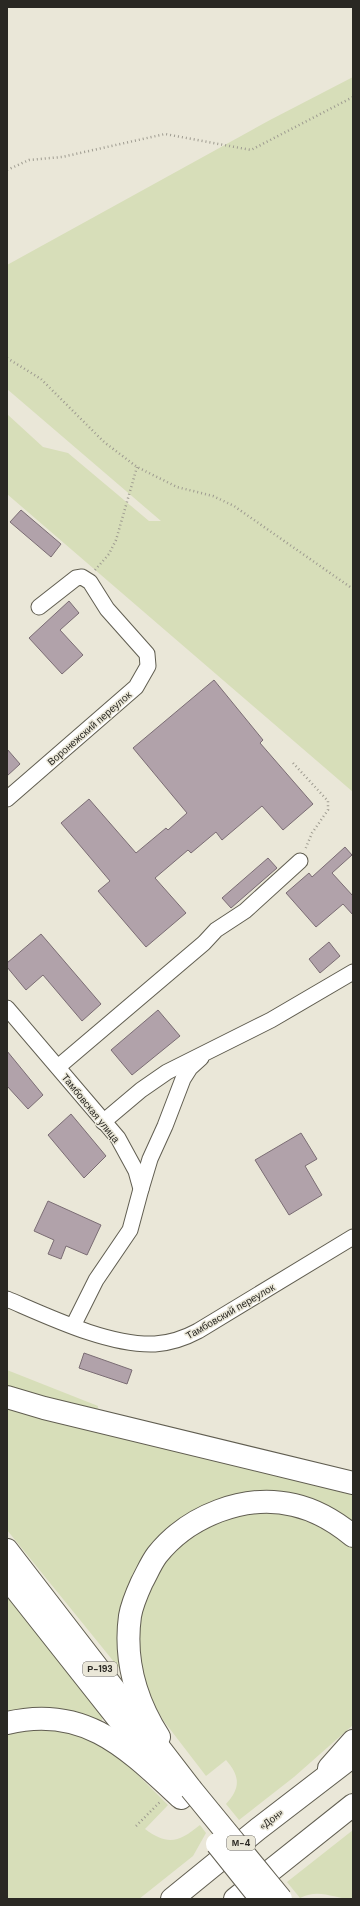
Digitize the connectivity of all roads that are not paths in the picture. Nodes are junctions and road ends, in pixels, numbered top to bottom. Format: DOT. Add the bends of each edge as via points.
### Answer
graph roads {
  1 [pos="39,607"];
  2 [pos="7,799"];
  3 [pos="300,861"];
  4 [pos="353,972"];
  5 [pos="7,1008"];
  6 [pos="204,1055"];
  7 [pos="58,1067"];
  8 [pos="103,1122"];
  9 [pos="141,1189"];
  10 [pos="353,1237"];
  11 [pos="7,1299"];
  12 [pos="73,1326"];
  13 [pos="7,1397"];
  14 [pos="353,1484"];
  15 [pos="353,1536"];
  16 [pos="7,1550"];
  17 [pos="7,1578"];
  18 [pos="7,1723"];
  19 [pos="353,1741"];
  20 [pos="353,1756"];
  21 [pos="310,1789"];
  22 [pos="179,1794"];
  23 [pos="348,1812"];
  24 [pos="172,1899"];
  25 [pos="236,1899"];
  26 [pos="261,1899"];
  27 [pos="281,1899"];
  1 -- 2 [label="street, Воронежский переулок" via="76,578 82,577 90,582 107,609 147,654 148,666 136,687"];
  3 -- 7 [label="street" via="245,911 216,930"];
  4 -- 6 [label="street" via="308,1000"];
  5 -- 7 [label="street, Тамбовская улица"];
  6 -- 8 [label="street" via="167,1072"];
  6 -- 9 [label="street" via="183,1079 166,1126 150,1159"];
  7 -- 8 [label="street, Тамбовская улица"];
  8 -- 9 [label="street, Тамбовская улица" via="118,1138 136,1171"];
  9 -- 12 [label="street" via="130,1230 96,1280"];
  10 -- 12 [label="street, Тамбовский переулок" via="198,1331 176,1340 155,1344 129,1342"];
  11 -- 12 [label="street, Тамбовский переулок"];
  13 -- 14 [label="main road"];
  15 -- 22 [label="main road" via="332,1521 294,1505 250,1503 223,1509 197,1521 175,1537 156,1557 135,1598 130,1614 130,1664 134,1684"];
  16 -- 22 [label="main road, Р-193"];
  17 -- 22 [label="main road, Р-193"];
  18 -- 22 [label="main road" via="24,1719 54,1718 91,1727 129,1751"];
  19 -- 21 [label="main road"];
  20 -- 21 [label="main road, «Дон» / М-4"];
  21 -- 24 [label="main road, «Дон» / М-4"];
  22 -- 26 [label="main road, Р-193, bridge"];
  22 -- 27 [label="main road, Р-193, bridge"];
  23 -- 25 [label="main road"];
}
